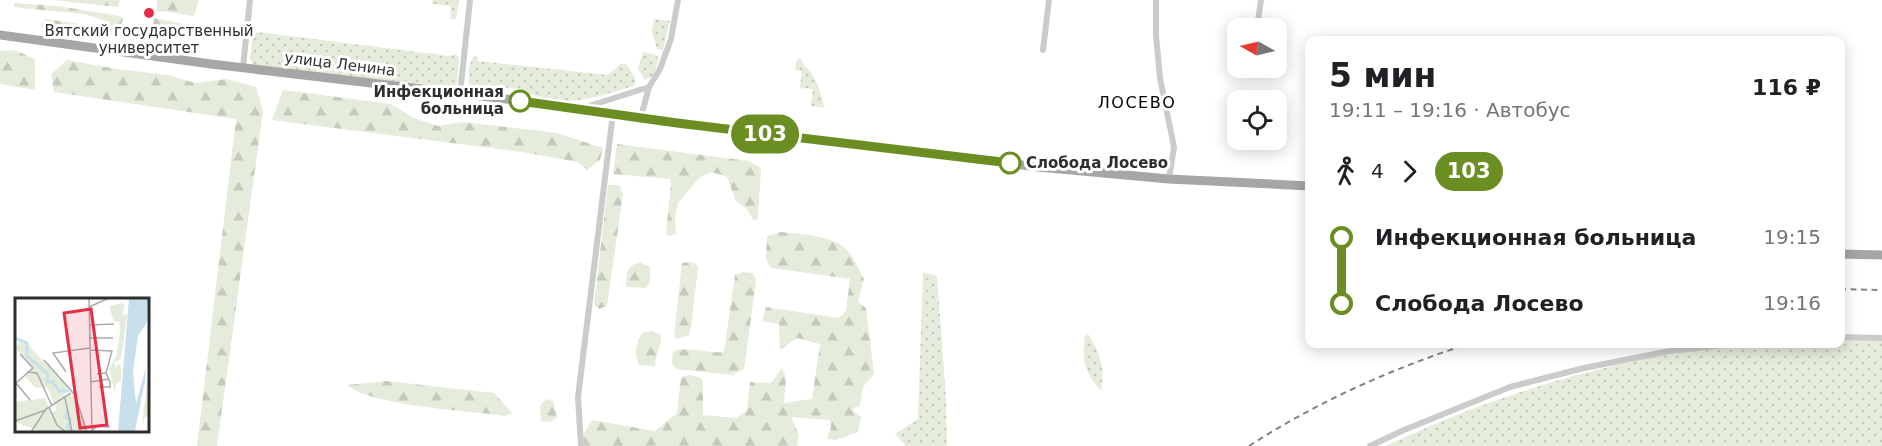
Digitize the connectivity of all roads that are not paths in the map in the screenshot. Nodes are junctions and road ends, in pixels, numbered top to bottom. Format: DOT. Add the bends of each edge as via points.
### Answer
graph roads {
  1 [pos="250,0"];
  2 [pos="470,0"];
  3 [pos="678,0"];
  4 [pos="1049,0"];
  5 [pos="1156,0"];
  6 [pos="1261,0"];
  7 [pos="1258,18"];
  8 [pos="0,35"];
  9 [pos="1043,50"];
  10 [pos="243,67"];
  11 [pos="649,87"];
  12 [pos="460,93"];
  13 [pos="582,108"];
  14 [pos="613,113"];
  15 [pos="641,117"];
  16 [pos="1169,179"];
  17 [pos="1305,186"];
  18 [pos="1845,254"];
  19 [pos="1882,255"];
  20 [pos="1845,337"];
  21 [pos="1882,338"];
  22 [pos="1697,348"];
  23 [pos="581,446"];
  24 [pos="1370,446"];
  1 -- 10 [label="street"];
  2 -- 12 [label="street"];
  3 -- 11 [label="street" via="671,39"];
  4 -- 9 [label="street"];
  5 -- 16 [label="street" via="1160,78 1174,147"];
  6 -- 7 [label="street"];
  8 -- 10 [label="main road, улица Ленина"];
  10 -- 12 [label="main road, улица Ленина"];
  11 -- 13 [label="street"];
  11 -- 15 [label="street"];
  12 -- 13 [label="main road, улица Ленина"];
  13 -- 14 [label="main road, улица Ленина"];
  14 -- 15 [label="main road, улица Ленина"];
  14 -- 23 [label="street" via="578,397"];
  15 -- 16 [label="main road, улица Ленина" via="1049,168"];
  16 -- 17 [label="main road"];
  18 -- 19 [label="main road"];
  20 -- 21 [label="street"];
  22 -- 24 [label="street" via="1584,368 1510,387"];
}
